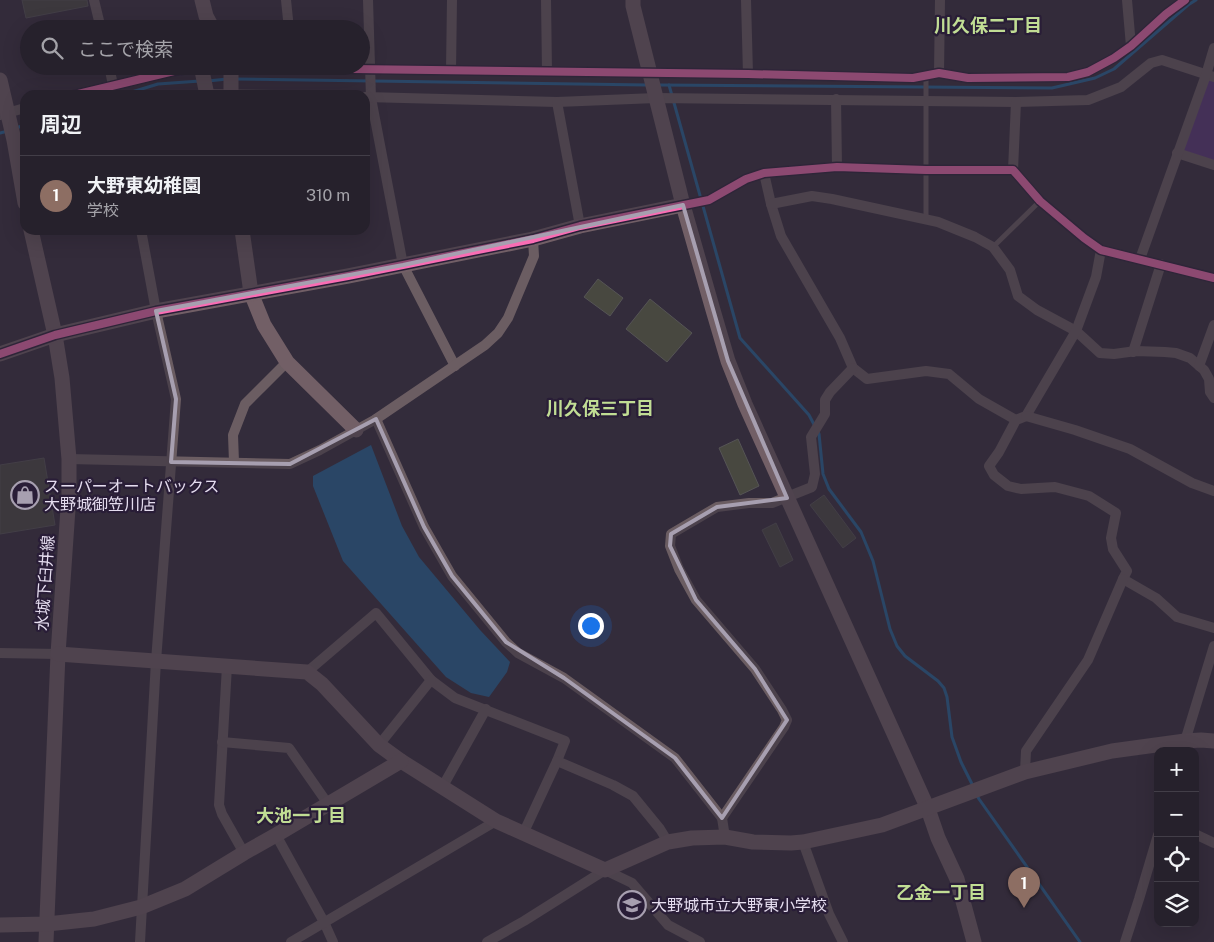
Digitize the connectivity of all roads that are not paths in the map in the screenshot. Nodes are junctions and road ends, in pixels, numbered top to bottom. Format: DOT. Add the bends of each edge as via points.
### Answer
graph roads {
  1 [pos="94,0"];
  2 [pos="202,0"];
  3 [pos="286,0"];
  4 [pos="368,0"];
  5 [pos="452,0"];
  6 [pos="546,0"];
  7 [pos="632,0"];
  8 [pos="746,0"];
  9 [pos="940,0"];
  10 [pos="1126,0"];
  11 [pos="1185,0"];
  12 [pos="99,20"];
  13 [pos="207,20"];
  14 [pos="288,20"];
  15 [pos="369,20"];
  16 [pos="1131,46"];
  17 [pos="1214,48"];
  18 [pos="451,70"];
  19 [pos="370,71"];
  20 [pos="547,71"];
  21 [pos="649,72"];
  22 [pos="939,73"];
  23 [pos="748,74"];
  24 [pos="111,75"];
  25 [pos="154,75"];
  26 [pos="202,75"];
  27 [pos="231,75"];
  28 [pos="370,75"];
  29 [pos="926,75"];
  30 [pos="1210,76"];
  31 [pos="0,80"];
  32 [pos="113,85"];
  33 [pos="94,90"];
  34 [pos="203,90"];
  35 [pos="231,90"];
  36 [pos="369,90"];
  37 [pos="370,96"];
  38 [pos="656,98"];
  39 [pos="836,99"];
  40 [pos="926,100"];
  41 [pos="370,101"];
  42 [pos="557,102"];
  43 [pos="1016,102"];
  44 [pos="20,109"];
  45 [pos="4,114"];
  46 [pos="19,139"];
  47 [pos="1177,153"];
  48 [pos="1214,165"];
  49 [pos="837,167"];
  50 [pos="926,170"];
  51 [pos="1013,170"];
  52 [pos="764,173"];
  53 [pos="1040,201"];
  54 [pos="689,204"];
  55 [pos="771,204"];
  56 [pos="926,219"];
  57 [pos="580,226"];
  58 [pos="32,235"];
  59 [pos="142,235"];
  60 [pos="243,235"];
  61 [pos="532,239"];
  62 [pos="993,247"];
  63 [pos="1101,250"];
  64 [pos="1140,259"];
  65 [pos="1161,264"];
  66 [pos="403,265"];
  67 [pos="1214,278"];
  68 [pos="251,293"];
  69 [pos="156,311"];
  70 [pos="1214,325"];
  71 [pos="1076,331"];
  72 [pos="55,335"];
  73 [pos="1133,352"];
  74 [pos="0,354"];
  75 [pos="288,362"];
  76 [pos="455,366"];
  77 [pos="1199,366"];
  78 [pos="853,368"];
  79 [pos="1214,398"];
  80 [pos="1026,416"];
  81 [pos="376,419"];
  82 [pos="1016,420"];
  83 [pos="356,430"];
  84 [pos="69,459"];
  85 [pos="172,462"];
  86 [pos="234,462"];
  87 [pos="1214,491"];
  88 [pos="787,498"];
  89 [pos="1123,578"];
  90 [pos="1214,628"];
  91 [pos="1214,646"];
  92 [pos="0,653"];
  93 [pos="58,654"];
  94 [pos="156,661"];
  95 [pos="227,666"];
  96 [pos="307,672"];
  97 [pos="431,680"];
  98 [pos="486,709"];
  99 [pos="1214,741"];
  100 [pos="222,742"];
  101 [pos="379,745"];
  102 [pos="1184,746"];
  103 [pos="401,760"];
  104 [pos="557,761"];
  105 [pos="1025,772"];
  106 [pos="443,786"];
  107 [pos="328,804"];
  108 [pos="928,809"];
  109 [pos="722,818"];
  110 [pos="496,821"];
  111 [pos="523,834"];
  112 [pos="276,835"];
  113 [pos="1199,836"];
  114 [pos="725,837"];
  115 [pos="1157,837"];
  116 [pos="668,842"];
  117 [pos="803,842"];
  118 [pos="1214,843"];
  119 [pos="244,853"];
  120 [pos="605,870"];
  121 [pos="141,907"];
  122 [pos="324,922"];
  123 [pos="47,924"];
  124 [pos="0,925"];
  125 [pos="46,942"];
  126 [pos="140,942"];
  127 [pos="291,942"];
  128 [pos="333,942"];
  129 [pos="487,942"];
  130 [pos="700,942"];
  131 [pos="843,942"];
  132 [pos="974,942"];
  133 [pos="1125,942"];
  1 -- 12 [label="street"];
  2 -- 13 [label="street"];
  3 -- 14 [label="street"];
  4 -- 15 [label="street"];
  5 -- 18 [label="street"];
  6 -- 20 [label="street"];
  7 -- 21 [label="street"];
  8 -- 23 [label="street"];
  9 -- 22 [label="street"];
  10 -- 16 [label="street"];
  11 -- 16 [label="street"];
  16 -- 22 [label="street" via="1088,72 1068,77 968,78"];
  17 -- 30 [label="street"];
  18 -- 19 [label="street"];
  18 -- 20 [label="street"];
  20 -- 21 [label="street"];
  21 -- 23 [label="street"];
  21 -- 38 [label="street"];
  22 -- 29 [label="street"];
  23 -- 29 [label="street" via="913,78"];
  24 -- 32 [label="street"];
  25 -- 32 [label="street"];
  26 -- 34 [label="street"];
  27 -- 35 [label="street"];
  28 -- 36 [label="street"];
  29 -- 40 [label="lane"];
  30 -- 43 [label="street" via="1162,60 1151,63 1121,88 1088,100"];
  30 -- 47 [label="street"];
  31 -- 45 [label="street"];
  32 -- 33 [label="street"];
  37 -- 42 [label="street"];
  38 -- 39 [label="street"];
  38 -- 42 [label="street"];
  38 -- 54 [label="street"];
  39 -- 40 [label="street"];
  39 -- 49 [label="street"];
  40 -- 43 [label="street"];
  40 -- 50 [label="lane"];
  41 -- 66 [label="street"];
  42 -- 57 [label="street"];
  43 -- 51 [label="street"];
  44 -- 45 [label="street"];
  45 -- 46 [label="street"];
  47 -- 48 [label="street"];
  47 -- 64 [label="street"];
  49 -- 50 [label="street"];
  49 -- 52 [label="street"];
  50 -- 51 [label="street"];
  50 -- 56 [label="lane"];
  51 -- 53 [label="street"];
  52 -- 54 [label="street" via="746,179 709,200"];
  52 -- 55 [label="street"];
  53 -- 62 [label="lane"];
  53 -- 63 [label="street"];
  54 -- 57 [label="street"];
  54 -- 88 [label="street" via="728,361"];
  55 -- 56 [label="street" via="812,196"];
  55 -- 78 [label="street" via="781,236 840,338"];
  56 -- 62 [label="street"];
  57 -- 61 [label="street"];
  58 -- 72 [label="street, 水城下臼井線"];
  59 -- 69 [label="street"];
  60 -- 68 [label="street"];
  61 -- 66 [label="street"];
  61 -- 76 [label="street" via="534,256 508,318 485,345"];
  62 -- 71 [label="street" via="1010,270 1018,296"];
  63 -- 64 [label="street"];
  63 -- 71 [label="street" via="1096,277"];
  64 -- 65 [label="street"];
  65 -- 67 [label="street"];
  65 -- 73 [label="street"];
  66 -- 68 [label="street"];
  66 -- 76 [label="street"];
  68 -- 69 [label="street"];
  68 -- 75 [label="street" via="264,325"];
  69 -- 72 [label="street"];
  69 -- 85 [label="street" via="176,399"];
  70 -- 77 [label="street"];
  71 -- 73 [label="street" via="1100,353"];
  71 -- 80 [label="street"];
  72 -- 74 [label="street"];
  72 -- 84 [label="street, 水城下臼井線"];
  73 -- 77 [label="street" via="1176,354 1190,358"];
  75 -- 83 [label="street"];
  75 -- 86 [label="street" via="245,404 233,435"];
  76 -- 81 [label="street"];
  77 -- 79 [label="street" via="1209,378"];
  78 -- 82 [label="street" via="867,379 926,371 949,374 980,399"];
  78 -- 88 [label="street" via="825,400 825,414 811,437 815,474 812,487"];
  80 -- 82 [label="street"];
  80 -- 87 [label="street" via="1130,449 1192,483"];
  81 -- 83 [label="street"];
  81 -- 109 [label="street" via="424,527 452,576 506,642 518,653 564,678 675,758"];
  82 -- 89 [label="street" via="988,466 994,475 1008,486 1021,489 1055,487 1089,496 1116,513 1111,538 1127,571"];
  83 -- 86 [label="street" via="290,464"];
  84 -- 85 [label="street"];
  84 -- 93 [label="street, 水城下臼井線"];
  85 -- 86 [label="street"];
  85 -- 94 [label="street"];
  88 -- 108 [label="street"];
  88 -- 109 [label="street" via="772,503 717,508 671,534 670,546 696,600 754,669 787,720"];
  89 -- 90 [label="street" via="1156,598 1178,617"];
  89 -- 105 [label="street" via="1088,660 1026,751"];
  91 -- 102 [label="street"];
  92 -- 93 [label="street"];
  93 -- 94 [label="street"];
  93 -- 123 [label="street, 水城下臼井線"];
  94 -- 95 [label="street"];
  94 -- 121 [label="street"];
  95 -- 96 [label="street"];
  95 -- 100 [label="street"];
  96 -- 97 [label="street" via="376,613"];
  96 -- 101 [label="street"];
  97 -- 98 [label="street" via="455,698"];
  97 -- 101 [label="street"];
  98 -- 104 [label="street" via="565,741"];
  98 -- 106 [label="street"];
  99 -- 102 [label="street" via="1201,740"];
  100 -- 107 [label="street" via="289,748"];
  100 -- 119 [label="street" via="219,805"];
  101 -- 103 [label="street"];
  102 -- 105 [label="street" via="1112,751"];
  103 -- 106 [label="street"];
  103 -- 107 [label="street"];
  104 -- 111 [label="street"];
  104 -- 116 [label="street" via="633,796"];
  105 -- 108 [label="street"];
  106 -- 110 [label="street"];
  107 -- 112 [label="street"];
  108 -- 117 [label="street" via="882,825"];
  108 -- 132 [label="street" via="957,879"];
  109 -- 114 [label="street"];
  110 -- 111 [label="street"];
  110 -- 122 [label="street"];
  111 -- 120 [label="street"];
  112 -- 119 [label="street"];
  112 -- 122 [label="street"];
  113 -- 118 [label="street"];
  114 -- 116 [label="street"];
  114 -- 117 [label="street" via="753,842"];
  115 -- 133 [label="street"];
  116 -- 120 [label="street"];
  117 -- 131 [label="street" via="829,914"];
  119 -- 121 [label="street" via="185,889"];
  120 -- 129 [label="street"];
  120 -- 130 [label="street" via="632,883 668,925"];
  121 -- 123 [label="street" via="94,919"];
  121 -- 126 [label="street"];
  122 -- 127 [label="street"];
  122 -- 128 [label="street"];
  123 -- 124 [label="street"];
  123 -- 125 [label="street, 水城下臼井線"];
}
